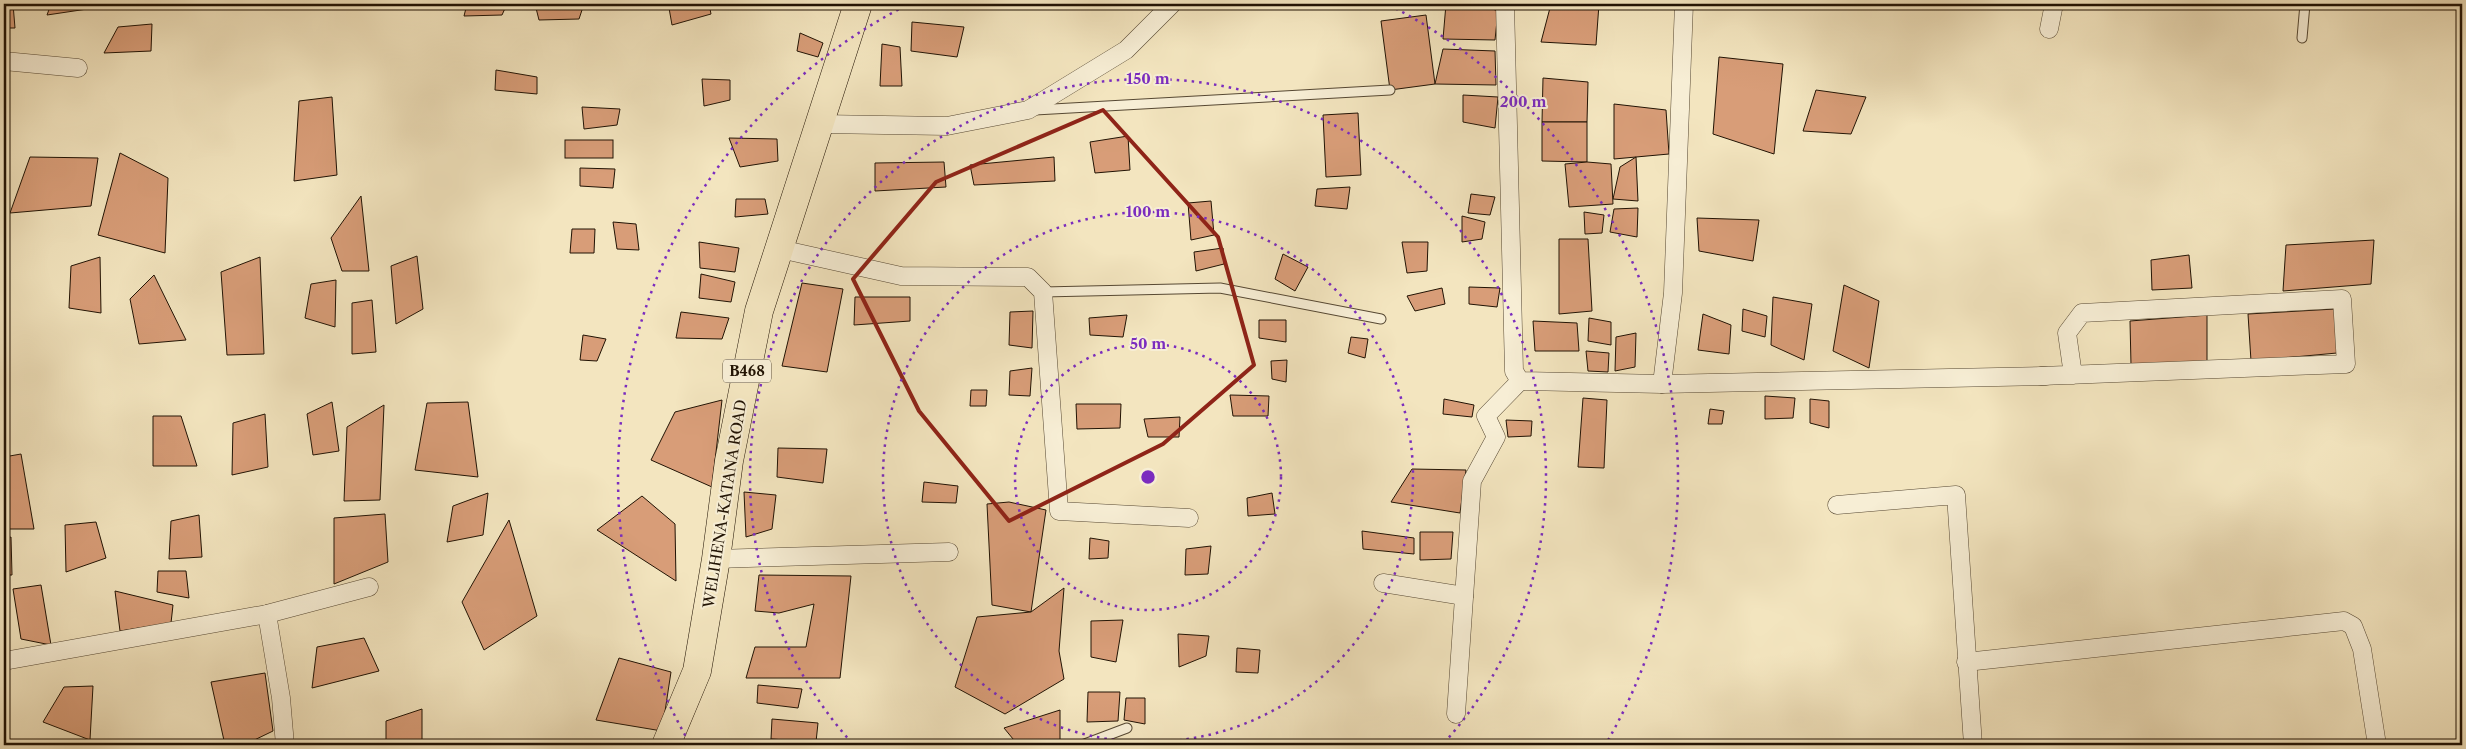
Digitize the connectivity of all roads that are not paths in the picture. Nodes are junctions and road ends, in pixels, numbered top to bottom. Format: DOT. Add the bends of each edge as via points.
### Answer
graph roads {
  1 [pos="858,4"];
  2 [pos="1172,4"];
  3 [pos="1505,4"];
  4 [pos="1684,4"];
  5 [pos="2054,4"];
  6 [pos="2305,4"];
  7 [pos="2049,29"];
  8 [pos="2302,38"];
  9 [pos="4,61"];
  10 [pos="78,68"];
  11 [pos="1390,90"];
  12 [pos="1028,110"];
  13 [pos="820,124"];
  14 [pos="780,249"];
  15 [pos="1043,292"];
  16 [pos="1381,319"];
  17 [pos="2073,375"];
  18 [pos="1520,381"];
  19 [pos="1662,384"];
  20 [pos="1837,505"];
  21 [pos="1189,518"];
  22 [pos="949,552"];
  23 [pos="716,559"];
  24 [pos="1383,583"];
  25 [pos="369,587"];
  26 [pos="1464,596"];
  27 [pos="267,614"];
  28 [pos="4,661"];
  29 [pos="1966,662"];
  30 [pos="1456,714"];
  31 [pos="1127,728"];
  32 [pos="285,745"];
  33 [pos="666,745"];
  34 [pos="1082,745"];
  35 [pos="1973,745"];
  36 [pos="2377,745"];
  1 -- 13 [label="main road, WELIHENA-KATANA ROAD / B468"];
  2 -- 12 [label="street" via="1126,50"];
  3 -- 18 [label="street" via="1514,370"];
  4 -- 19 [label="street" via="1673,293"];
  5 -- 7 [label="street"];
  6 -- 8 [label="lane"];
  9 -- 10 [label="street"];
  11 -- 12 [label="lane"];
  12 -- 13 [label="street" via="947,126"];
  13 -- 14 [label="main road, WELIHENA-KATANA ROAD / B468"];
  14 -- 15 [label="street" via="902,276 1028,276"];
  14 -- 23 [label="main road, WELIHENA-KATANA ROAD / B468" via="759,311 729,461"];
  15 -- 16 [label="lane" via="1220,288"];
  15 -- 21 [label="street" via="1059,511"];
  17 -- 17 [label="street" via="2067,333 2082,313 2342,299 2346,364"];
  17 -- 19 [label="street"];
  18 -- 19 [label="street"];
  18 -- 26 [label="street" via="1486,416 1496,437 1472,481"];
  20 -- 29 [label="street" via="1956,496"];
  22 -- 23 [label="street"];
  23 -- 33 [label="main road, WELIHENA-KATANA ROAD / B468" via="697,671"];
  24 -- 26 [label="street"];
  25 -- 27 [label="street"];
  26 -- 30 [label="street"];
  27 -- 28 [label="street"];
  27 -- 32 [label="street"];
  29 -- 35 [label="street"];
  29 -- 36 [label="street" via="2344,621 2352,626 2362,649"];
  31 -- 34 [label="lane"];
}
